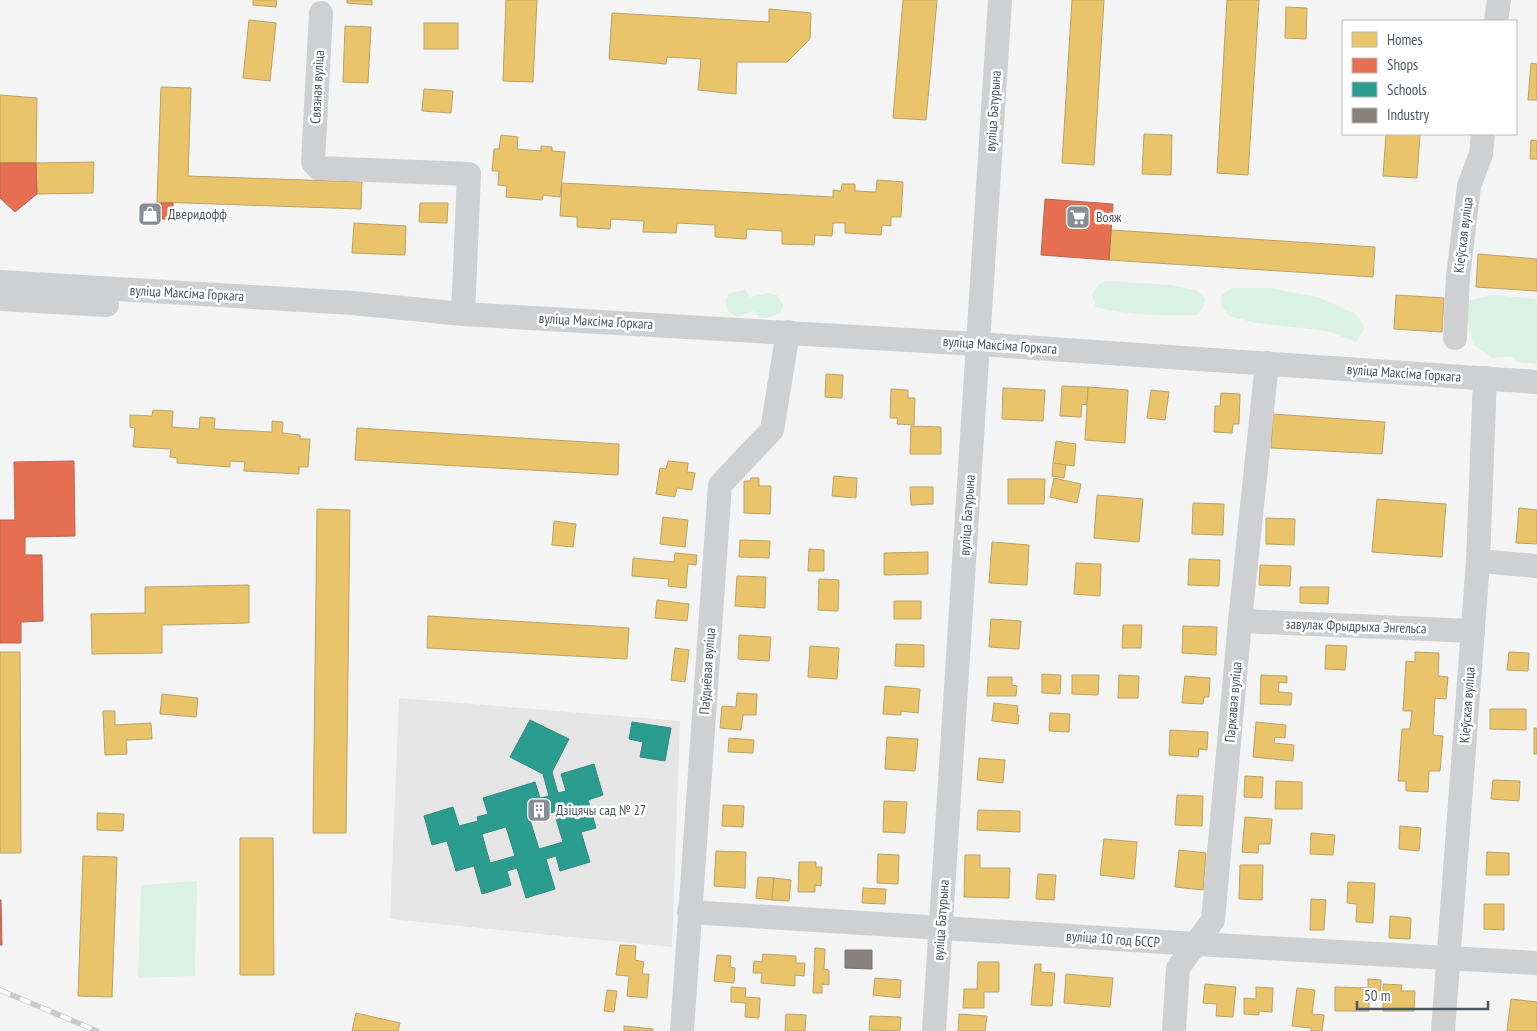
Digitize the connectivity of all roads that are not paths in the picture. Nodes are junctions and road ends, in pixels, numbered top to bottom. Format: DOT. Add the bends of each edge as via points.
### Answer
graph roads {
  1 [pos="1000,0"];
  2 [pos="1499,0"];
  3 [pos="321,13"];
  4 [pos="1496,20"];
  5 [pos="1483,135"];
  6 [pos="0,282"];
  7 [pos="0,299"];
  8 [pos="463,314"];
  9 [pos="788,332"];
  10 [pos="1455,338"];
  11 [pos="977,344"];
  12 [pos="1267,363"];
  13 [pos="1485,378"];
  14 [pos="1537,382"];
  15 [pos="1478,561"];
  16 [pos="1537,566"];
  17 [pos="1240,621"];
  18 [pos="1472,631"];
  19 [pos="690,912"];
  20 [pos="940,927"];
  21 [pos="1196,944"];
  22 [pos="1448,959"];
  23 [pos="1537,963"];
  24 [pos="682,1031"];
  25 [pos="934,1031"];
  26 [pos="1174,1031"];
  27 [pos="1442,1031"];
  1 -- 11 [label="street, вуліца Батурына"];
  2 -- 4 [label="street"];
  3 -- 8 [label="street, Связная вуліца" via="312,162 318,168 469,174"];
  5 -- 10 [label="street, Кіеўская вуліца" via="1481,154 1469,186 1458,276"];
  6 -- 8 [label="street, вуліца Максіма Горкага" via="353,303"];
  7 -- 8 [label="street, вуліца Максіма Горкага" via="352,318"];
  8 -- 9 [label="street, вуліца Максіма Горкага"];
  9 -- 11 [label="street, вуліца Максіма Горкага"];
  9 -- 19 [label="street, Паўднёвая вуліца" via="772,430 720,486"];
  11 -- 12 [label="street, вуліца Максіма Горкага"];
  11 -- 20 [label="street, вуліца Батурына"];
  12 -- 13 [label="street, вуліца Максіма Горкага"];
  12 -- 17 [label="street, Паркавая вуліца"];
  13 -- 14 [label="street, вуліца Максіма Горкага"];
  13 -- 15 [label="street, Кіеўская вуліца"];
  15 -- 16 [label="street"];
  15 -- 18 [label="street, Кіеўская вуліца"];
  17 -- 18 [label="street, завулак Фрыдрыха Энгельса"];
  17 -- 21 [label="street, Паркавая вуліца" via="1213,920"];
  18 -- 22 [label="street, Кіеўская вуліца"];
  19 -- 20 [label="street, вуліца 10 год БССР"];
  19 -- 24 [label="street, Паўднёвая вуліца"];
  20 -- 21 [label="street, вуліца 10 год БССР"];
  20 -- 25 [label="street, вуліца Батурына"];
  21 -- 22 [label="street, вуліца 10 год БССР"];
  21 -- 26 [label="street, Паркавая вуліца" via="1178,968"];
  22 -- 23 [label="street, вуліца 10 год БССР"];
  22 -- 27 [label="street, Кіеўская вуліца"];
}
